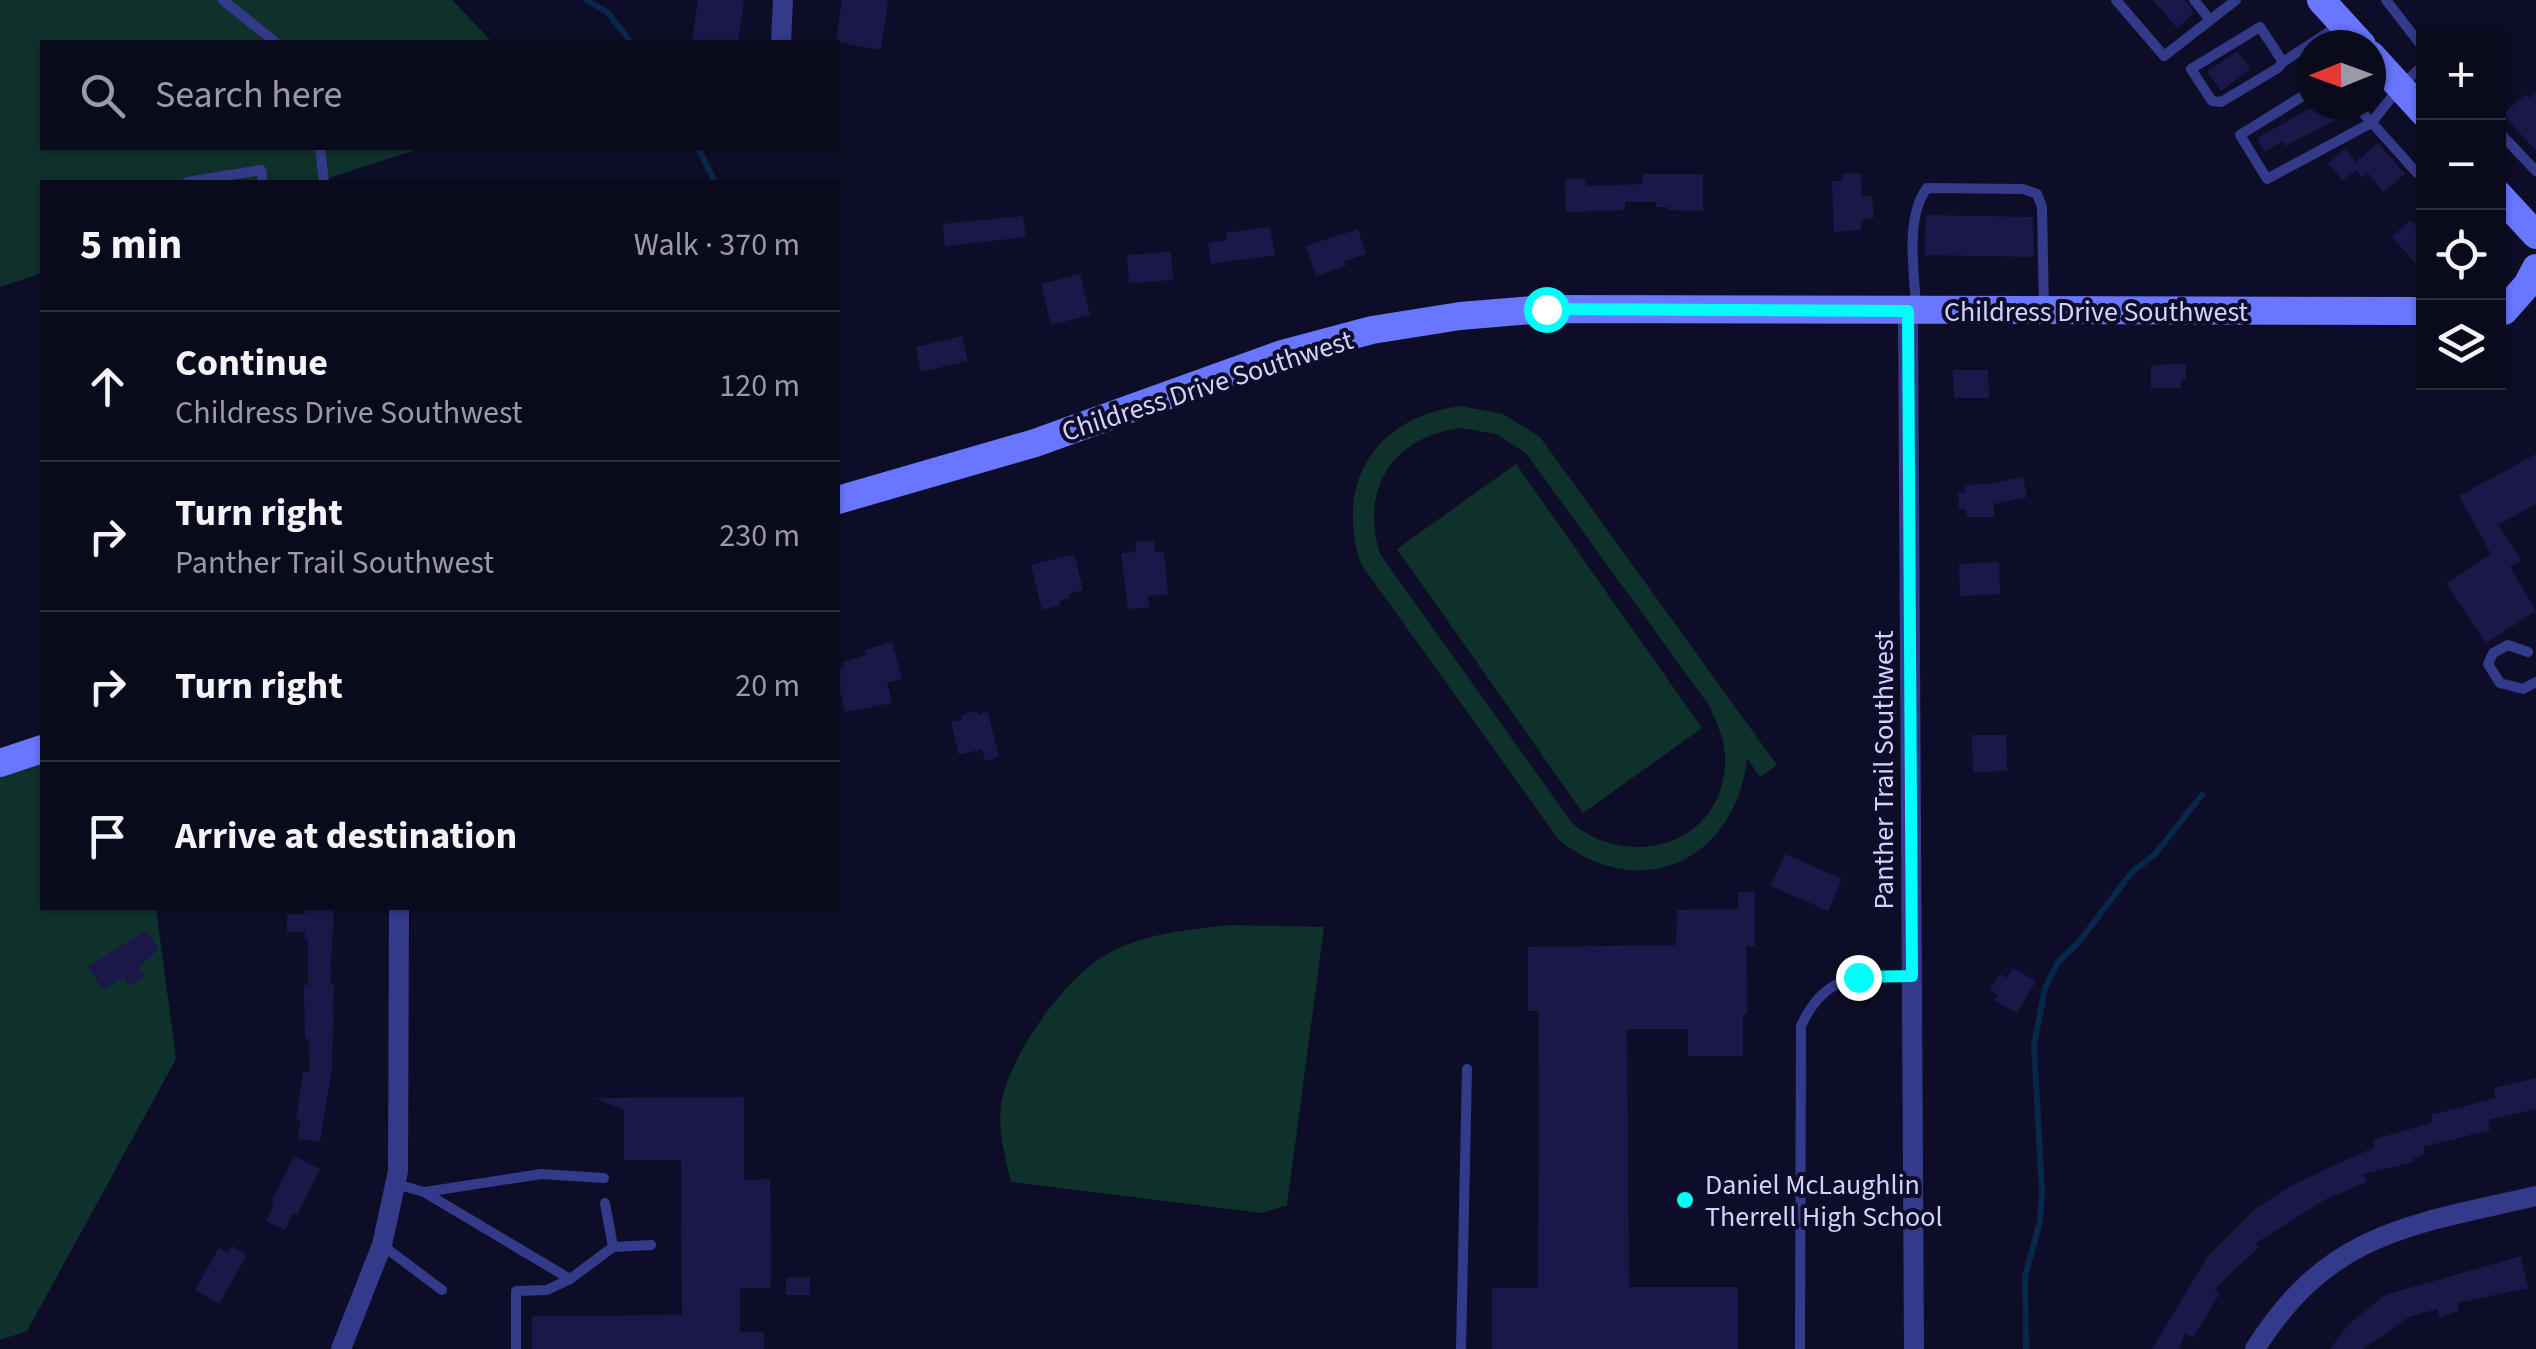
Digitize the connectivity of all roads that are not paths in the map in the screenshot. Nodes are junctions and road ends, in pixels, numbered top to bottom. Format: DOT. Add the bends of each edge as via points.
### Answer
graph roads {
  1 [pos="224,0"];
  2 [pos="783,0"];
  3 [pos="2116,0"];
  4 [pos="2194,0"];
  5 [pos="2321,0"];
  6 [pos="2386,0"];
  7 [pos="2231,2"];
  8 [pos="2210,20"];
  9 [pos="2342,24"];
  10 [pos="2348,30"];
  11 [pos="2416,39"];
  12 [pos="272,40"];
  13 [pos="781,40"];
  14 [pos="2283,62"];
  15 [pos="2386,72"];
  16 [pos="2416,72"];
  17 [pos="2400,87"];
  18 [pos="2296,101"];
  19 [pos="2416,104"];
  20 [pos="2368,120"];
  21 [pos="2371,123"];
  22 [pos="2506,139"];
  23 [pos="320,150"];
  24 [pos="2536,171"];
  25 [pos="2416,172"];
  26 [pos="199,180"];
  27 [pos="263,180"];
  28 [pos="324,180"];
  29 [pos="2506,201"];
  30 [pos="2533,225"];
  31 [pos="2536,268"];
  32 [pos="2506,306"];
  33 [pos="2536,310"];
  34 [pos="1912,311"];
  35 [pos="2044,311"];
  36 [pos="2416,311"];
  37 [pos="2506,311"];
  38 [pos="840,499"];
  39 [pos="2528,652"];
  40 [pos="2536,682"];
  41 [pos="40,750"];
  42 [pos="0,762"];
  43 [pos="399,910"];
  44 [pos="1912,976"];
  45 [pos="1467,1070"];
  46 [pos="604,1178"];
  47 [pos="395,1184"];
  48 [pos="424,1192"];
  49 [pos="2536,1196"];
  50 [pos="605,1203"];
  51 [pos="382,1246"];
  52 [pos="651,1246"];
  53 [pos="613,1247"];
  54 [pos="570,1279"];
  55 [pos="442,1290"];
  56 [pos="341,1349"];
  57 [pos="516,1349"];
  58 [pos="1461,1349"];
  59 [pos="1800,1349"];
  60 [pos="1914,1349"];
  61 [pos="2255,1349"];
  1 -- 12 [label="lane"];
  2 -- 13 [label="street"];
  3 -- 8 [label="lane" via="2164,56"];
  4 -- 8 [label="lane"];
  5 -- 9 [label="street"];
  6 -- 11 [label="lane"];
  7 -- 8 [label="lane"];
  9 -- 10 [label="street"];
  9 -- 14 [label="lane"];
  14 -- 14 [label="lane" via="2260,27 2191,70 2212,100 2221,102"];
  15 -- 17 [label="street"];
  16 -- 17 [label="lane"];
  17 -- 19 [label="street"];
  17 -- 21 [label="lane"];
  18 -- 21 [label="lane" via="2240,136 2267,179"];
  20 -- 21 [label="lane"];
  21 -- 25 [label="lane"];
  22 -- 24 [label="lane"];
  23 -- 28 [label="lane"];
  26 -- 27 [label="lane" via="261,170"];
  29 -- 30 [label="street"];
  31 -- 32 [label="street"];
  33 -- 37 [label="street"];
  34 -- 35 [label="street, Childress Drive Southwest"];
  34 -- 35 [label="lane" via="1914,227 1927,188 2037,194"];
  34 -- 38 [label="street, Childress Drive Southwest" via="1546,309 1372,330 1282,354 1035,443"];
  34 -- 44 [label="street, Panther Trail Southwest"];
  35 -- 36 [label="street, Childress Drive Southwest"];
  39 -- 40 [label="lane" via="2508,645 2488,664 2500,682 2523,689"];
  41 -- 42 [label="street"];
  43 -- 47 [label="street"];
  44 -- 59 [label="lane" via="1840,981 1822,992 1802,1026"];
  44 -- 60 [label="street, Panther Trail Southwest"];
  45 -- 58 [label="lane"];
  46 -- 48 [label="lane" via="541,1174"];
  47 -- 48 [label="lane"];
  47 -- 51 [label="street"];
  48 -- 54 [label="lane"];
  49 -- 61 [label="street" via="2363,1243 2314,1276"];
  50 -- 53 [label="lane"];
  51 -- 55 [label="lane"];
  51 -- 56 [label="street"];
  52 -- 53 [label="lane"];
  53 -- 54 [label="lane"];
  54 -- 57 [label="lane" via="547,1290 516,1291"];
}
